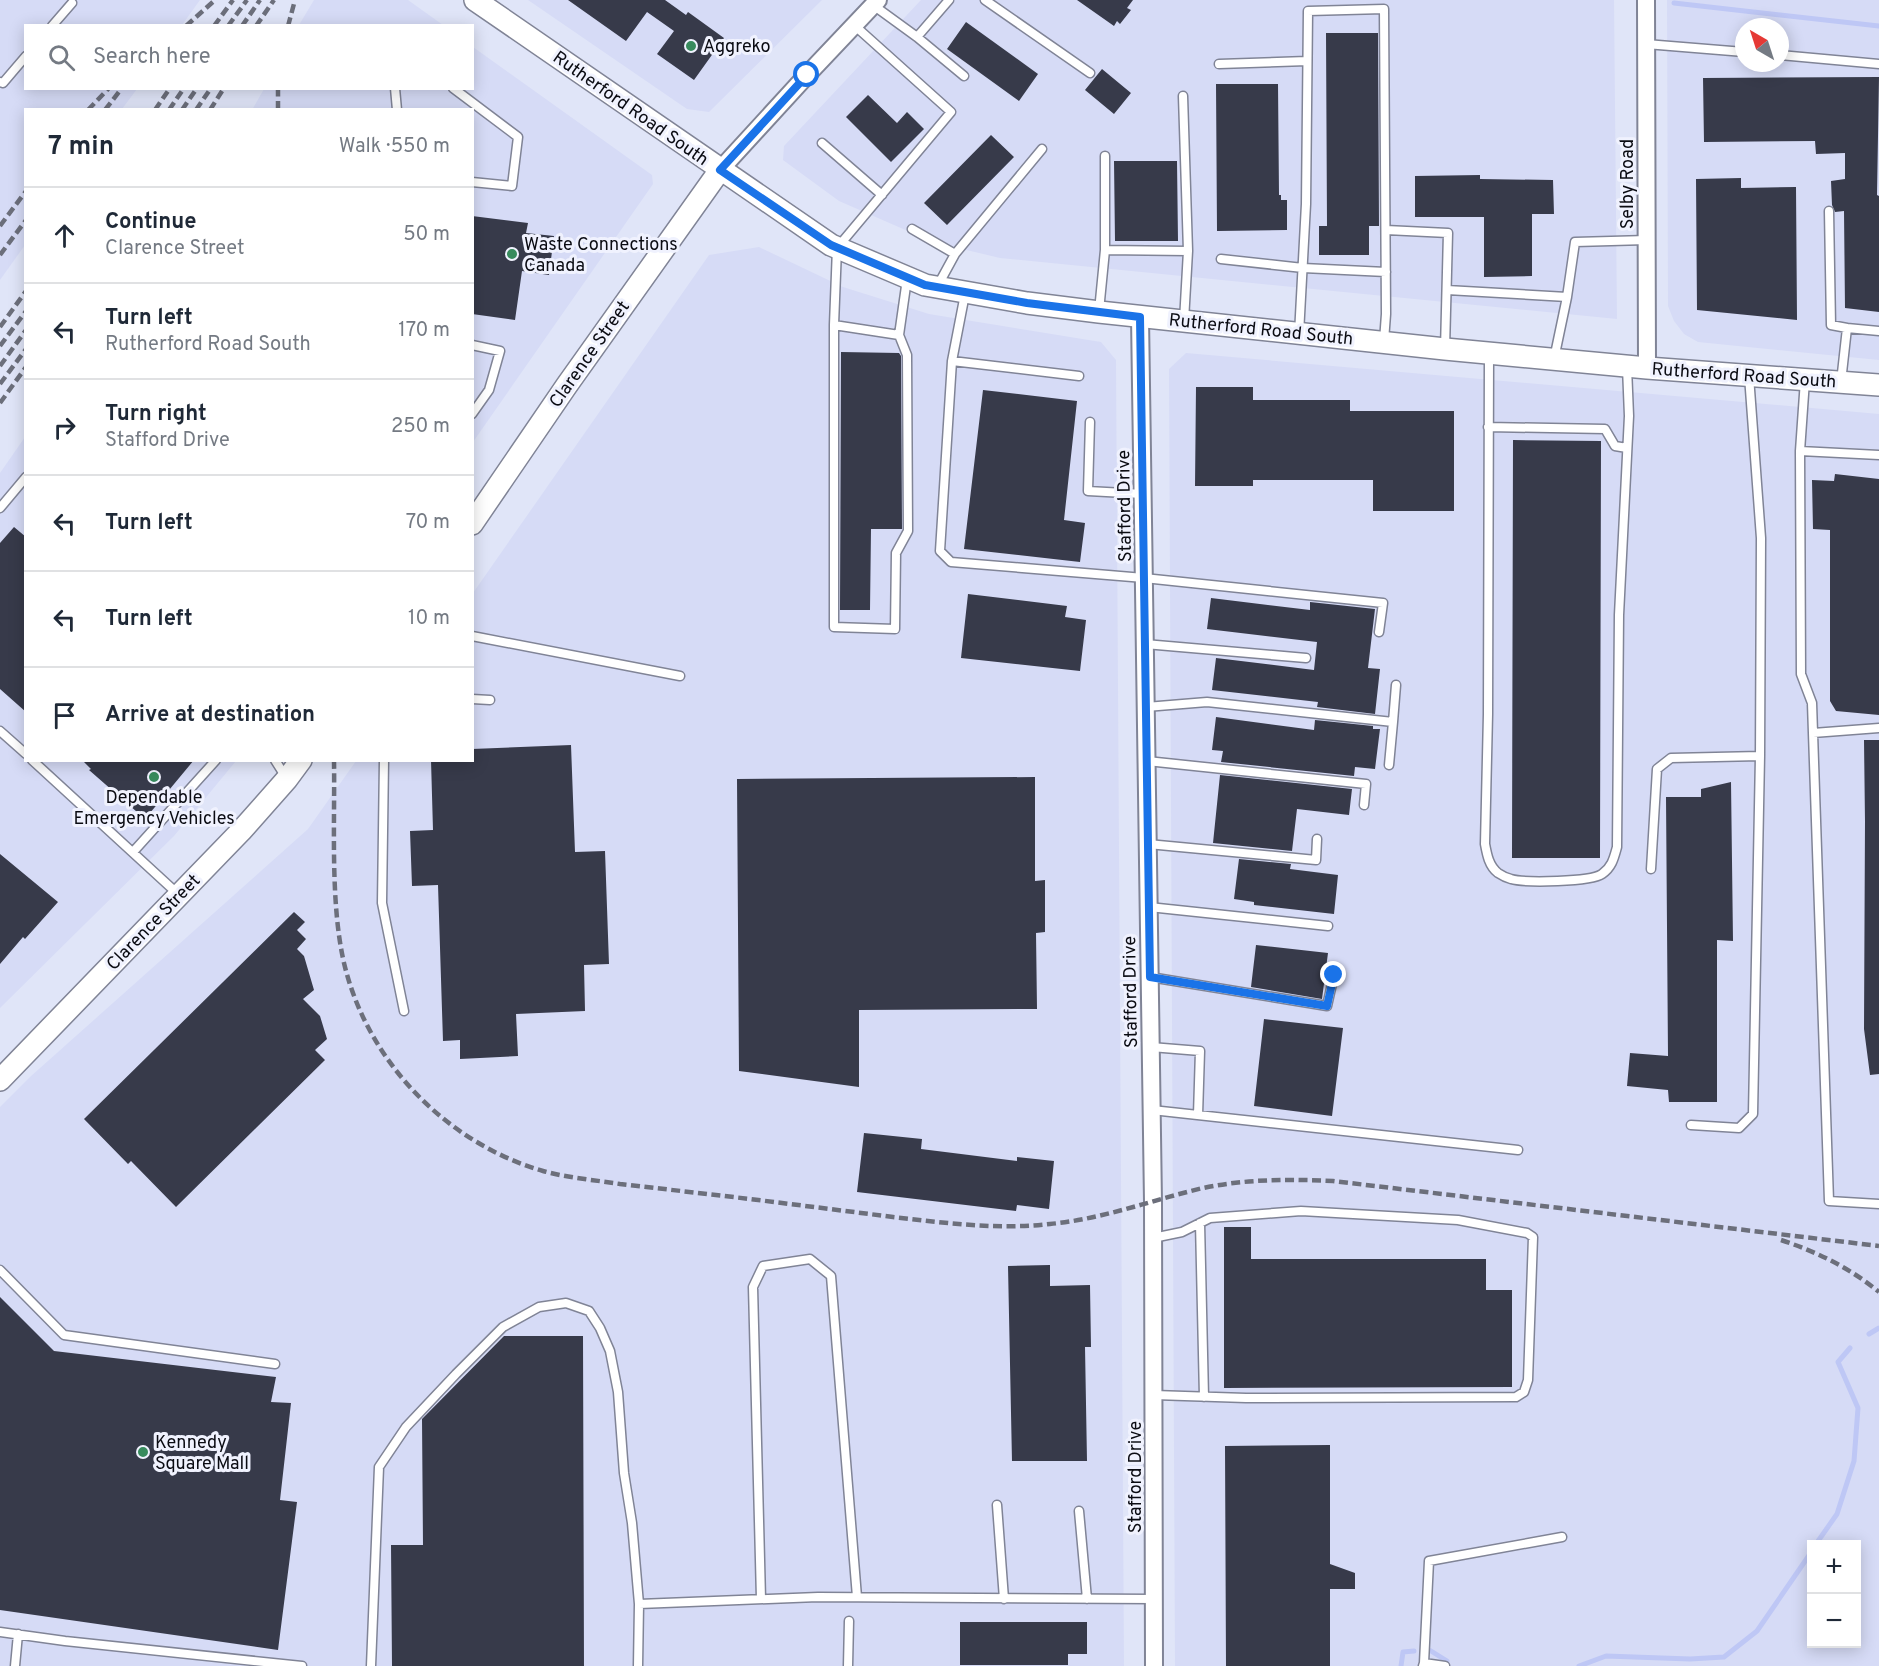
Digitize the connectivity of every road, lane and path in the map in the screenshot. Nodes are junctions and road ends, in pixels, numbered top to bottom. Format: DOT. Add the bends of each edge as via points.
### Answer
graph roads {
  1 [pos="475,0"];
  2 [pos="949,0"];
  3 [pos="985,0"];
  4 [pos="1646,0"];
  5 [pos="72,1"];
  6 [pos="876,2"];
  7 [pos="54,24"];
  8 [pos="854,25"];
  9 [pos="917,37"];
  10 [pos="1646,44"];
  11 [pos="1735,51"];
  12 [pos="1789,56"];
  13 [pos="24,59"];
  14 [pos="1307,61"];
  15 [pos="1219,64"];
  16 [pos="1879,64"];
  17 [pos="1090,73"];
  18 [pos="964,76"];
  19 [pos="0,82"];
  20 [pos="395,90"];
  21 [pos="456,90"];
  22 [pos="1183,96"];
  23 [pos="397,108"];
  24 [pos="822,144"];
  25 [pos="1042,149"];
  26 [pos="1105,156"];
  27 [pos="720,170"];
  28 [pos="474,182"];
  29 [pos="882,195"];
  30 [pos="1829,211"];
  31 [pos="912,229"];
  32 [pos="1386,230"];
  33 [pos="1647,240"];
  34 [pos="837,248"];
  35 [pos="1105,250"];
  36 [pos="1188,251"];
  37 [pos="955,254"];
  38 [pos="1221,259"];
  39 [pos="1303,268"];
  40 [pos="1386,272"];
  41 [pos="908,278"];
  42 [pos="937,287"];
  43 [pos="1447,290"];
  44 [pos="965,292"];
  45 [pos="1567,297"];
  46 [pos="1099,312"];
  47 [pos="1140,317"];
  48 [pos="1184,321"];
  49 [pos="834,325"];
  50 [pos="1847,328"];
  51 [pos="1879,331"];
  52 [pos="1299,334"];
  53 [pos="898,335"];
  54 [pos="1384,341"];
  55 [pos="474,345"];
  56 [pos="1445,349"];
  57 [pos="1489,354"];
  58 [pos="1554,360"];
  59 [pos="952,361"];
  60 [pos="1637,367"];
  61 [pos="1079,376"];
  62 [pos="1749,376"];
  63 [pos="1805,380"];
  64 [pos="1841,382"];
  65 [pos="1879,385"];
  66 [pos="474,411"];
  67 [pos="1090,422"];
  68 [pos="1488,428"];
  69 [pos="1627,448"];
  70 [pos="1800,451"];
  71 [pos="1879,455"];
  72 [pos="24,479"];
  73 [pos="1143,494"];
  74 [pos="0,508"];
  75 [pos="474,521"];
  76 [pos="1144,578"];
  77 [pos="1379,632"];
  78 [pos="474,636"];
  79 [pos="1145,644"];
  80 [pos="1306,657"];
  81 [pos="680,676"];
  82 [pos="1396,685"];
  83 [pos="474,699"];
  84 [pos="490,700"];
  85 [pos="1146,707"];
  86 [pos="1393,722"];
  87 [pos="1879,728"];
  88 [pos="0,731"];
  89 [pos="1813,733"];
  90 [pos="24,752"];
  91 [pos="1760,756"];
  92 [pos="1147,761"];
  93 [pos="34,762"];
  94 [pos="214,762"];
  95 [pos="276,762"];
  96 [pos="300,762"];
  97 [pos="384,762"];
  98 [pos="1389,765"];
  99 [pos="287,779"];
  100 [pos="1364,805"];
  101 [pos="1317,839"];
  102 [pos="1148,844"];
  103 [pos="133,852"];
  104 [pos="1651,869"];
  105 [pos="179,896"];
  106 [pos="1149,907"];
  107 [pos="1328,926"];
  108 [pos="1334,975"];
  109 [pos="1150,977"];
  110 [pos="404,1011"];
  111 [pos="1151,1047"];
  112 [pos="0,1080"];
  113 [pos="1152,1110"];
  114 [pos="1198,1115"];
  115 [pos="1690,1125"];
  116 [pos="1518,1150"];
  117 [pos="1879,1204"];
  118 [pos="1200,1223"];
  119 [pos="1153,1238"];
  120 [pos="0,1270"];
  121 [pos="274,1364"];
  122 [pos="1154,1395"];
  123 [pos="1204,1397"];
  124 [pos="998,1505"];
  125 [pos="1079,1512"];
  126 [pos="1562,1538"];
  127 [pos="857,1598"];
  128 [pos="761,1599"];
  129 [pos="1004,1599"];
  130 [pos="1087,1599"];
  131 [pos="1154,1599"];
  132 [pos="639,1604"];
  133 [pos="849,1621"];
  134 [pos="0,1632"];
  135 [pos="18,1634"];
  136 [pos="1424,1665"];
  137 [pos="15,1666"];
  138 [pos="302,1666"];
  139 [pos="371,1666"];
  140 [pos="638,1666"];
  141 [pos="848,1666"];
  142 [pos="1154,1666"];
  143 [pos="1445,1666"];
  1 -- 27 [label="street, Rutherford Road South"];
  2 -- 9 [label="lane"];
  3 -- 17 [label="lane"];
  4 -- 10 [label="street, Selby Road"];
  5 -- 7 [label="lane"];
  6 -- 8 [label="street, Clarence Street"];
  6 -- 9 [label="lane"];
  8 -- 27 [label="street, Clarence Street"];
  8 -- 29 [label="lane" via="951,112"];
  9 -- 18 [label="lane"];
  10 -- 11 [label="lane"];
  10 -- 33 [label="street, Selby Road"];
  12 -- 16 [label="lane"];
  13 -- 19 [label="lane"];
  14 -- 15 [label="lane"];
  14 -- 32 [label="lane" via="1308,11 1384,9"];
  14 -- 39 [label="lane"];
  20 -- 23 [label="lane"];
  21 -- 28 [label="lane" via="518,137 512,186"];
  22 -- 36 [label="lane"];
  24 -- 29 [label="lane"];
  25 -- 37 [label="lane"];
  26 -- 35 [label="lane"];
  27 -- 34 [label="street, Rutherford Road South"];
  27 -- 75 [label="street, Clarence Street"];
  29 -- 34 [label="lane"];
  30 -- 50 [label="lane" via="1832,326"];
  31 -- 37 [label="lane"];
  32 -- 40 [label="lane"];
  32 -- 43 [label="lane" via="1448,233"];
  33 -- 45 [label="lane" via="1575,242"];
  33 -- 60 [label="street, Selby Road"];
  34 -- 41 [label="street, Rutherford Road South"];
  34 -- 49 [label="lane"];
  35 -- 36 [label="lane"];
  35 -- 46 [label="lane"];
  36 -- 48 [label="lane"];
  37 -- 42 [label="lane"];
  38 -- 39 [label="lane"];
  39 -- 40 [label="lane"];
  39 -- 52 [label="lane"];
  40 -- 54 [label="lane"];
  41 -- 42 [label="street, Rutherford Road South"];
  41 -- 53 [label="lane"];
  42 -- 44 [label="street, Rutherford Road South"];
  43 -- 45 [label="lane"];
  43 -- 56 [label="lane"];
  44 -- 46 [label="street, Rutherford Road South"];
  44 -- 59 [label="lane"];
  45 -- 58 [label="lane"];
  46 -- 47 [label="street, Rutherford Road South"];
  47 -- 48 [label="street, Rutherford Road South"];
  47 -- 73 [label="street, Stafford Drive"];
  48 -- 52 [label="street, Rutherford Road South"];
  49 -- 53 [label="lane"];
  49 -- 53 [label="lane" via="834,627 896,629 896,553 908,531 907,355"];
  50 -- 51 [label="lane"];
  50 -- 64 [label="lane"];
  52 -- 54 [label="street, Rutherford Road South"];
  54 -- 56 [label="street, Rutherford Road South"];
  55 -- 66 [label="lane" via="500,351 489,390"];
  56 -- 57 [label="street, Rutherford Road South"];
  57 -- 58 [label="street, Rutherford Road South"];
  57 -- 68 [label="lane"];
  58 -- 60 [label="street, Rutherford Road South"];
  59 -- 61 [label="lane"];
  59 -- 76 [label="lane" via="940,551 951,562"];
  60 -- 62 [label="street, Rutherford Road South"];
  60 -- 69 [label="lane"];
  62 -- 63 [label="street, Rutherford Road South"];
  62 -- 91 [label="lane" via="1761,538"];
  63 -- 64 [label="street, Rutherford Road South"];
  63 -- 70 [label="lane"];
  64 -- 65 [label="street, Rutherford Road South"];
  67 -- 73 [label="lane" via="1088,492"];
  68 -- 69 [label="lane" via="1605,429 1615,446"];
  68 -- 69 [label="lane" via="1485,844 1492,866 1511,879 1561,881 1600,876 1611,866 1617,847 1619,615"];
  70 -- 71 [label="lane"];
  70 -- 89 [label="lane" via="1801,674 1812,703"];
  72 -- 74 [label="lane"];
  73 -- 76 [label="street, Stafford Drive"];
  76 -- 77 [label="lane" via="1383,603"];
  76 -- 79 [label="street, Stafford Drive"];
  78 -- 81 [label="lane"];
  79 -- 80 [label="lane"];
  79 -- 85 [label="street, Stafford Drive"];
  82 -- 86 [label="lane"];
  83 -- 84 [label="lane"];
  85 -- 86 [label="lane" via="1207,702"];
  85 -- 92 [label="street, Stafford Drive"];
  86 -- 98 [label="lane"];
  87 -- 89 [label="lane"];
  88 -- 90 [label="lane"];
  89 -- 117 [label="lane" via="1829,1201"];
  91 -- 104 [label="lane" via="1671,758 1657,769"];
  91 -- 115 [label="lane" via="1753,1114 1739,1128"];
  92 -- 100 [label="lane" via="1366,784"];
  92 -- 102 [label="street, Stafford Drive"];
  93 -- 103 [label="lane"];
  94 -- 103 [label="lane"];
  95 -- 99 [label="lane"];
  96 -- 99 [label="street, Clarence Street"];
  97 -- 110 [label="lane" via="382,903"];
  99 -- 105 [label="street, Clarence Street"];
  101 -- 102 [label="lane" via="1316,860"];
  102 -- 106 [label="street, Stafford Drive"];
  103 -- 105 [label="lane"];
  105 -- 112 [label="street, Clarence Street"];
  106 -- 107 [label="lane"];
  106 -- 109 [label="street, Stafford Drive"];
  108 -- 109 [label="lane" via="1327,1006"];
  109 -- 111 [label="street, Stafford Drive"];
  111 -- 113 [label="street, Stafford Drive"];
  111 -- 114 [label="lane" via="1200,1051"];
  113 -- 114 [label="lane"];
  113 -- 119 [label="street, Stafford Drive"];
  114 -- 116 [label="lane"];
  118 -- 119 [label="lane" via="1182,1232"];
  118 -- 123 [label="lane"];
  118 -- 123 [label="lane" via="1210,1218 1301,1211 1458,1220 1533,1237 1528,1380 1524,1392 1516,1397"];
  119 -- 122 [label="street, Stafford Drive"];
  120 -- 121 [label="lane" via="64,1335"];
  122 -- 123 [label="lane"];
  122 -- 131 [label="street, Stafford Drive"];
  124 -- 129 [label="lane"];
  125 -- 130 [label="lane"];
  126 -- 136 [label="lane" via="1429,1561"];
  127 -- 128 [label="lane"];
  127 -- 128 [label="lane" via="831,1276 810,1259 763,1266 753,1287"];
  127 -- 129 [label="lane"];
  128 -- 132 [label="lane"];
  129 -- 130 [label="lane"];
  130 -- 131 [label="lane"];
  131 -- 142 [label="street, Stafford Drive"];
  132 -- 139 [label="lane" via="618,1392 610,1351 589,1311 566,1303 539,1307 503,1327 406,1427 379,1467"];
  132 -- 140 [label="lane"];
  133 -- 141 [label="lane"];
  134 -- 135 [label="lane"];
  135 -- 137 [label="lane"];
  135 -- 138 [label="lane"];
  136 -- 143 [label="lane"];
}
